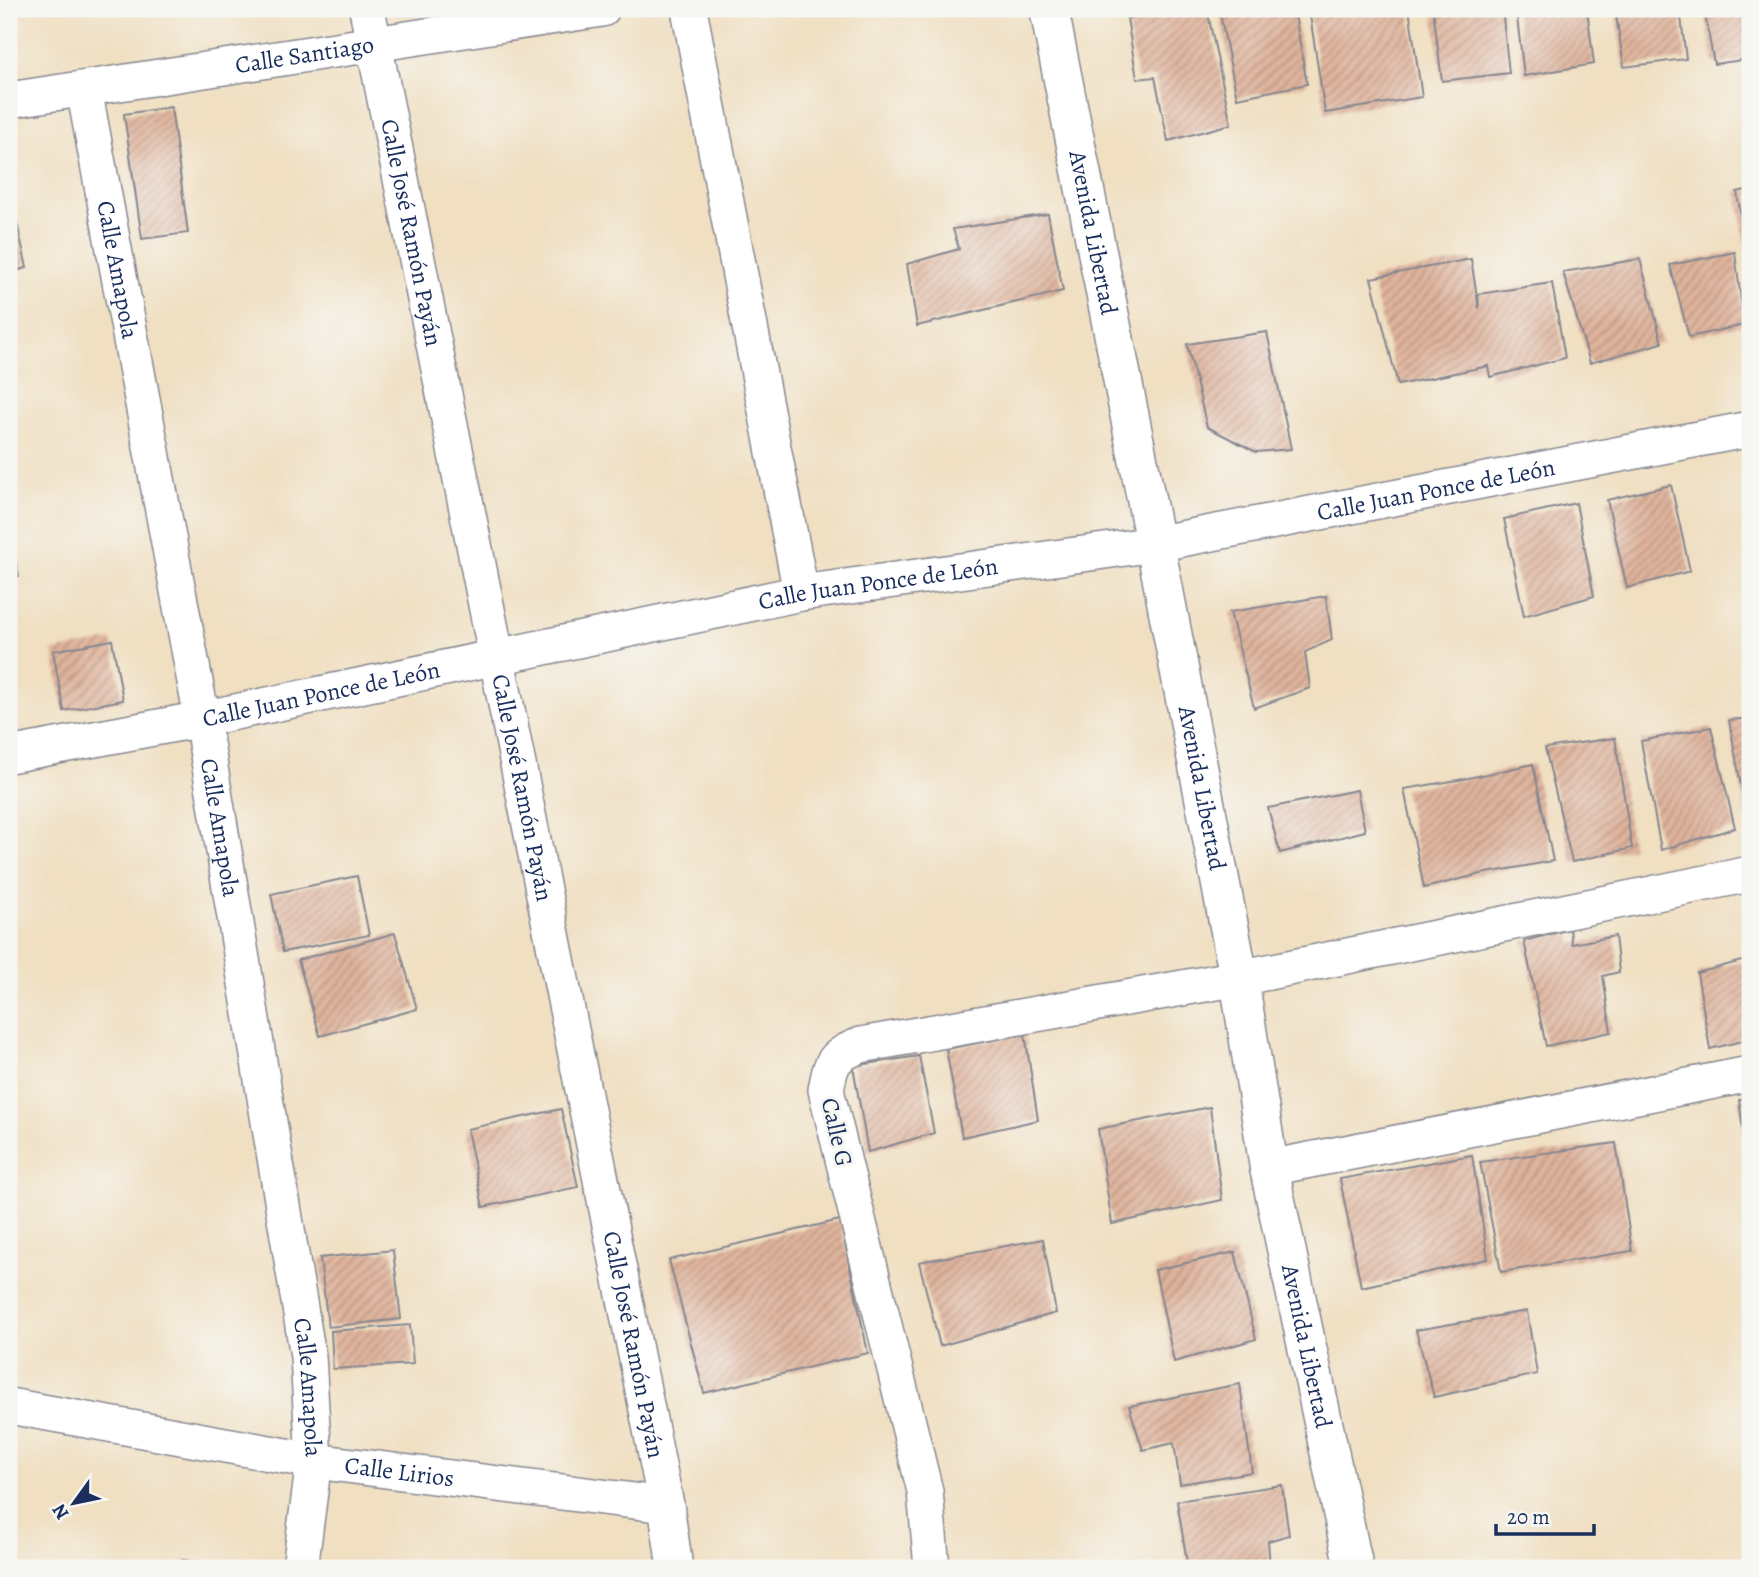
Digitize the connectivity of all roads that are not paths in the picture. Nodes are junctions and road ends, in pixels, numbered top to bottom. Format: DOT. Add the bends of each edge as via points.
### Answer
graph roads {
  1 [pos="367,9"];
  2 [pos="602,9"];
  3 [pos="689,9"];
  4 [pos="1049,9"];
  5 [pos="374,44"];
  6 [pos="84,89"];
  7 [pos="9,100"];
  8 [pos="1750,429"];
  9 [pos="1155,544"];
  10 [pos="801,593"];
  11 [pos="498,657"];
  12 [pos="202,719"];
  13 [pos="9,755"];
  14 [pos="1750,874"];
  15 [pos="1239,978"];
  16 [pos="1750,1074"];
  17 [pos="1269,1168"];
  18 [pos="9,1406"];
  19 [pos="314,1461"];
  20 [pos="666,1506"];
  21 [pos="300,1568"];
  22 [pos="675,1568"];
  23 [pos="932,1568"];
  24 [pos="1354,1568"];
  1 -- 5 [label="street, Calle José Ramón Payán"];
  2 -- 5 [label="street, Calle Santiago"];
  3 -- 10 [label="street"];
  4 -- 9 [label="street, Avenida Libertad"];
  5 -- 6 [label="street, Calle Santiago"];
  5 -- 11 [label="street, Calle José Ramón Payán"];
  6 -- 7 [label="street, Calle Santiago"];
  6 -- 12 [label="street, Calle Amapola"];
  8 -- 9 [label="street, Calle Juan Ponce de León"];
  9 -- 10 [label="street, Calle Juan Ponce de León"];
  9 -- 15 [label="street, Avenida Libertad"];
  10 -- 11 [label="street, Calle Juan Ponce de León"];
  11 -- 12 [label="street, Calle Juan Ponce de León"];
  11 -- 20 [label="street, Calle José Ramón Payán"];
  12 -- 13 [label="street, Calle Juan Ponce de León"];
  12 -- 19 [label="street, Calle Amapola" via="309,1356"];
  14 -- 15 [label="street, Calle G"];
  15 -- 17 [label="street, Avenida Libertad"];
  15 -- 23 [label="street, Calle G" via="861,1045 843,1052 830,1067 826,1090 925,1491"];
  16 -- 17 [label="street"];
  17 -- 24 [label="street, Avenida Libertad"];
  18 -- 19 [label="street, Calle Lirios"];
  19 -- 20 [label="street, Calle Lirios"];
  19 -- 21 [label="street, Calle Amapola"];
  20 -- 22 [label="street, Calle José Ramón Payán"];
}
